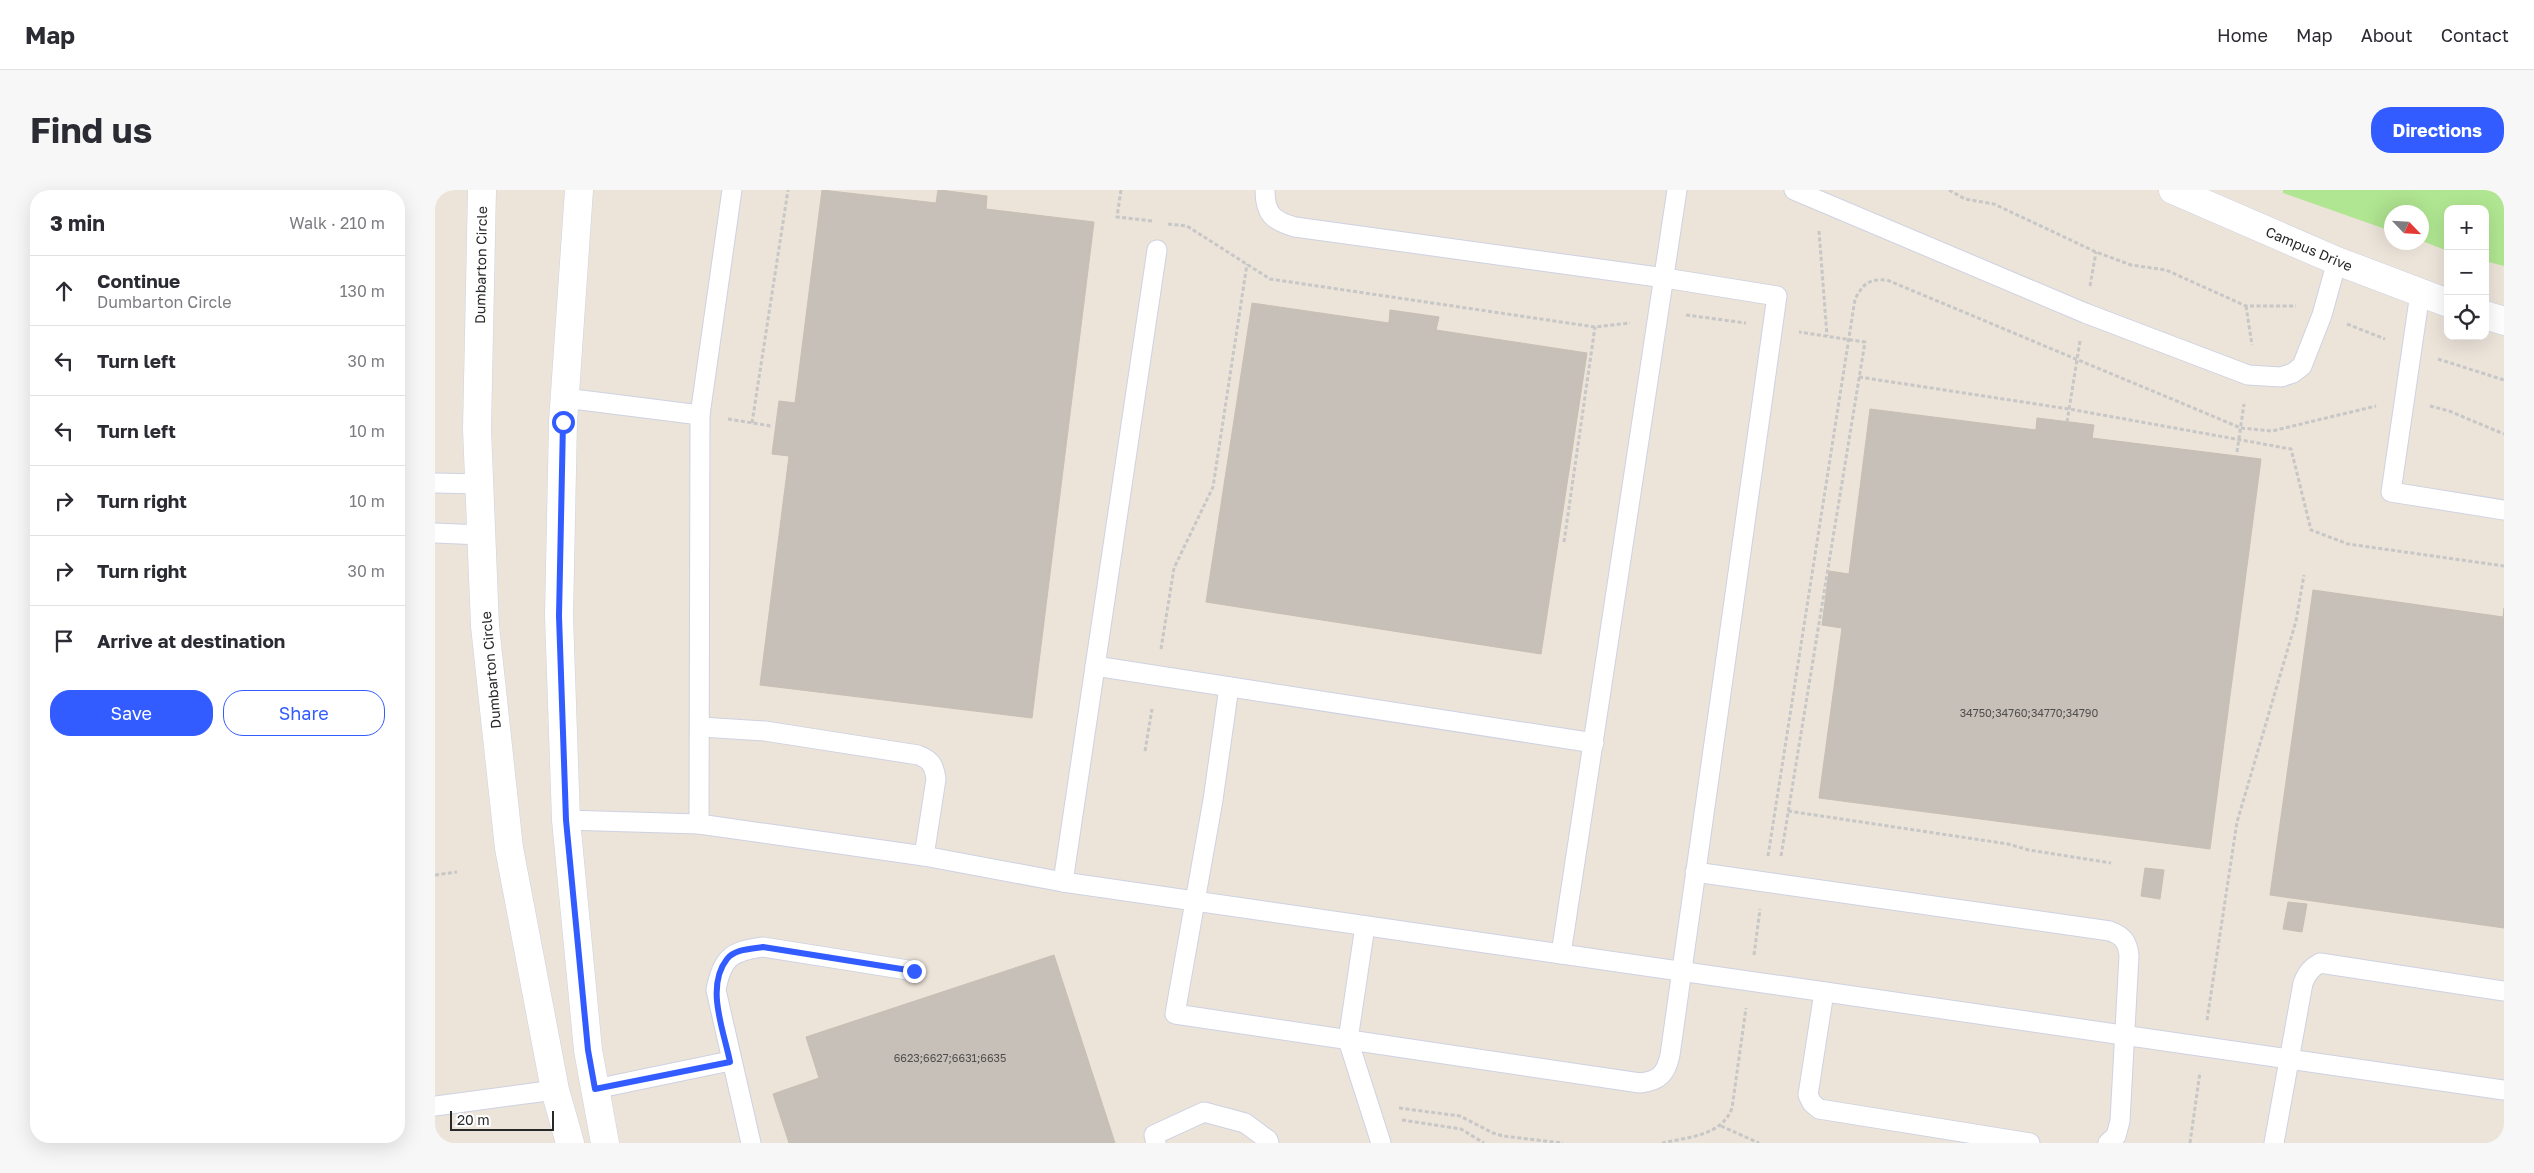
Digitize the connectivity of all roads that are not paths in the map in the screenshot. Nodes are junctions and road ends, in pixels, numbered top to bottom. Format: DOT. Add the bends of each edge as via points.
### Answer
graph roads {
  1 [pos="482,190"];
  2 [pos="579,190"];
  3 [pos="732,190"];
  4 [pos="1262,190"];
  5 [pos="1677,190"];
  6 [pos="1794,190"];
  7 [pos="2173,190"];
  8 [pos="1157,250"];
  9 [pos="2337,261"];
  10 [pos="1665,278"];
  11 [pos="2420,292"];
  12 [pos="2444,301"];
  13 [pos="2489,317"];
  14 [pos="2504,321"];
  15 [pos="565,398"];
  16 [pos="700,415"];
  17 [pos="435,483"];
  18 [pos="480,484"];
  19 [pos="2504,510"];
  20 [pos="435,533"];
  21 [pos="482,535"];
  22 [pos="1095,666"];
  23 [pos="1229,687"];
  24 [pos="701,727"];
  25 [pos="1594,743"];
  26 [pos="566,820"];
  27 [pos="699,824"];
  28 [pos="924,856"];
  29 [pos="1695,872"];
  30 [pos="1063,882"];
  31 [pos="1197,901"];
  32 [pos="1365,926"];
  33 [pos="1561,954"];
  34 [pos="914,971"];
  35 [pos="1682,971"];
  36 [pos="2504,991"];
  37 [pos="1824,992"];
  38 [pos="2126,1035"];
  39 [pos="1348,1040"];
  40 [pos="2289,1060"];
  41 [pos="730,1062"];
  42 [pos="595,1089"];
  43 [pos="555,1090"];
  44 [pos="2504,1090"];
  45 [pos="435,1106"];
  46 [pos="570,1143"];
  47 [pos="605,1143"];
  48 [pos="751,1143"];
  49 [pos="1156,1143"];
  50 [pos="1269,1143"];
  51 [pos="1381,1143"];
  52 [pos="2030,1143"];
  53 [pos="2108,1143"];
  54 [pos="2274,1143"];
  1 -- 18 [label="street, Dumbarton Circle" via="477,429"];
  2 -- 15 [label="street"];
  3 -- 16 [label="lane"];
  4 -- 10 [label="lane" via="1266,208 1273,218 1295,227"];
  5 -- 10 [label="lane"];
  6 -- 9 [label="lane" via="2085,313 2248,375 2281,377 2303,366 2322,316"];
  7 -- 9 [label="street, Campus Drive"];
  8 -- 22 [label="lane"];
  9 -- 11 [label="street, Campus Drive"];
  10 -- 25 [label="lane"];
  10 -- 29 [label="lane" via="1777,296"];
  11 -- 12 [label="street, Campus Drive"];
  11 -- 19 [label="lane" via="2391,492"];
  13 -- 14 [label="street"];
  15 -- 16 [label="lane"];
  15 -- 26 [label="street" via="559,616"];
  16 -- 24 [label="lane"];
  17 -- 18 [label="lane"];
  18 -- 21 [label="street, Dumbarton Circle"];
  20 -- 21 [label="lane"];
  21 -- 43 [label="street, Dumbarton Circle" via="485,626 509,848"];
  22 -- 23 [label="lane"];
  22 -- 30 [label="lane"];
  23 -- 25 [label="lane"];
  23 -- 31 [label="lane"];
  24 -- 27 [label="lane"];
  24 -- 28 [label="lane" via="765,731 919,755 930,760 936,779"];
  25 -- 33 [label="lane"];
  26 -- 27 [label="lane"];
  26 -- 42 [label="street" via="588,1050"];
  27 -- 28 [label="lane"];
  28 -- 30 [label="lane"];
  29 -- 35 [label="lane"];
  29 -- 38 [label="lane" via="2110,931 2121,936 2128,946"];
  30 -- 31 [label="lane"];
  31 -- 32 [label="lane"];
  31 -- 39 [label="lane" via="1175,1014"];
  32 -- 33 [label="lane"];
  32 -- 39 [label="lane"];
  33 -- 35 [label="lane"];
  34 -- 41 [label="lane" via="763,947 742,950 727,958 715,990"];
  35 -- 37 [label="lane"];
  35 -- 39 [label="lane" via="1667,1067 1653,1082 1640,1083"];
  36 -- 40 [label="lane" via="2321,964 2307,973 2303,983"];
  37 -- 38 [label="lane"];
  37 -- 52 [label="lane" via="1808,1095 1812,1103 1819,1108"];
  38 -- 40 [label="lane"];
  38 -- 53 [label="lane" via="2121,1121 2116,1136"];
  39 -- 51 [label="lane"];
  40 -- 44 [label="lane"];
  40 -- 54 [label="lane"];
  41 -- 42 [label="lane"];
  41 -- 48 [label="lane"];
  42 -- 47 [label="street"];
  43 -- 45 [label="lane"];
  43 -- 46 [label="street, Dumbarton Circle"];
  49 -- 50 [label="lane" via="1154,1135 1204,1112 1245,1123"];
}
